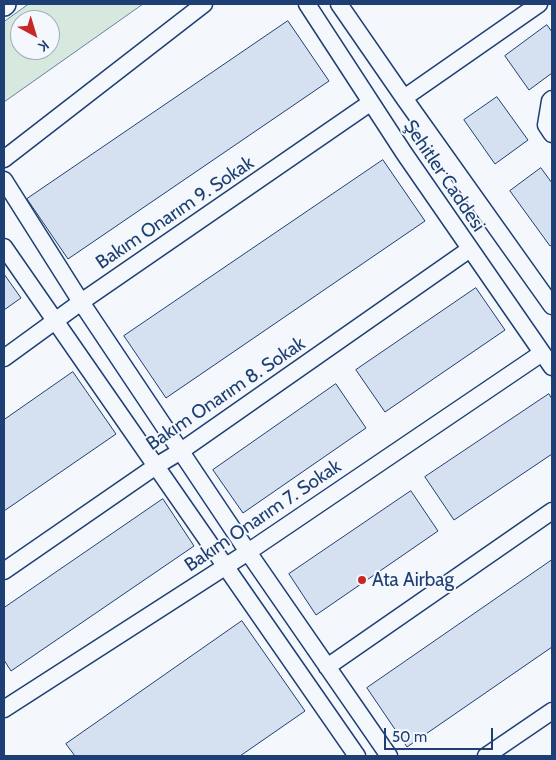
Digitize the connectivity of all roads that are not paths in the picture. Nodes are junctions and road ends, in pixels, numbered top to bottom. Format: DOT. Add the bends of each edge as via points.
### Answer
graph roads {
  1 [pos="204,4"];
  2 [pos="306,4"];
  3 [pos="339,4"];
  4 [pos="539,4"];
  5 [pos="404,98"];
  6 [pos="552,100"];
  7 [pos="370,103"];
  8 [pos="552,134"];
  9 [pos="4,159"];
  10 [pos="4,180"];
  11 [pos="4,247"];
  12 [pos="470,249"];
  13 [pos="80,302"];
  14 [pos="552,306"];
  15 [pos="55,320"];
  16 [pos="542,353"];
  17 [pos="4,358"];
  18 [pos="552,368"];
  19 [pos="181,451"];
  20 [pos="156,466"];
  21 [pos="552,511"];
  22 [pos="248,552"];
  23 [pos="225,566"];
  24 [pos="4,571"];
  25 [pos="327,667"];
  26 [pos="4,709"];
  27 [pos="552,710"];
  28 [pos="373,733"];
  29 [pos="351,754"];
  30 [pos="389,756"];
  31 [pos="486,756"];
  1 -- 9 [label="street"];
  2 -- 7 [label="street, Şehitler Caddesi"];
  3 -- 5 [label="street, Şehitler Caddesi"];
  4 -- 5 [label="street"];
  5 -- 14 [label="street, Şehitler Caddesi"];
  6 -- 8 [label="street" via="546,125"];
  7 -- 12 [label="street, Şehitler Caddesi"];
  7 -- 13 [label="street, Bakım Onarım 9. Sokak"];
  10 -- 13 [label="street"];
  11 -- 15 [label="street"];
  12 -- 16 [label="street, Şehitler Caddesi"];
  12 -- 19 [label="street, Bakım Onarım 8. Sokak"];
  13 -- 15 [label="street, Bakım Onarım 9. Sokak"];
  13 -- 19 [label="street"];
  15 -- 17 [label="street, Bakım Onarım 9. Sokak"];
  15 -- 20 [label="street"];
  16 -- 18 [label="street, Şehitler Caddesi"];
  16 -- 22 [label="street, Bakım Onarım 7. Sokak"];
  19 -- 20 [label="street, Bakım Onarım 8. Sokak"];
  19 -- 22 [label="street"];
  20 -- 23 [label="street"];
  20 -- 24 [label="street, Bakım Onarım 8. Sokak"];
  21 -- 25 [label="street"];
  22 -- 23 [label="street, Bakım Onarım 7. Sokak"];
  22 -- 25 [label="street"];
  23 -- 26 [label="street, Bakım Onarım 7. Sokak"];
  23 -- 29 [label="street"];
  25 -- 28 [label="street"];
  27 -- 31 [label="street"];
  28 -- 29 [label="street"];
  28 -- 30 [label="street"];
}
